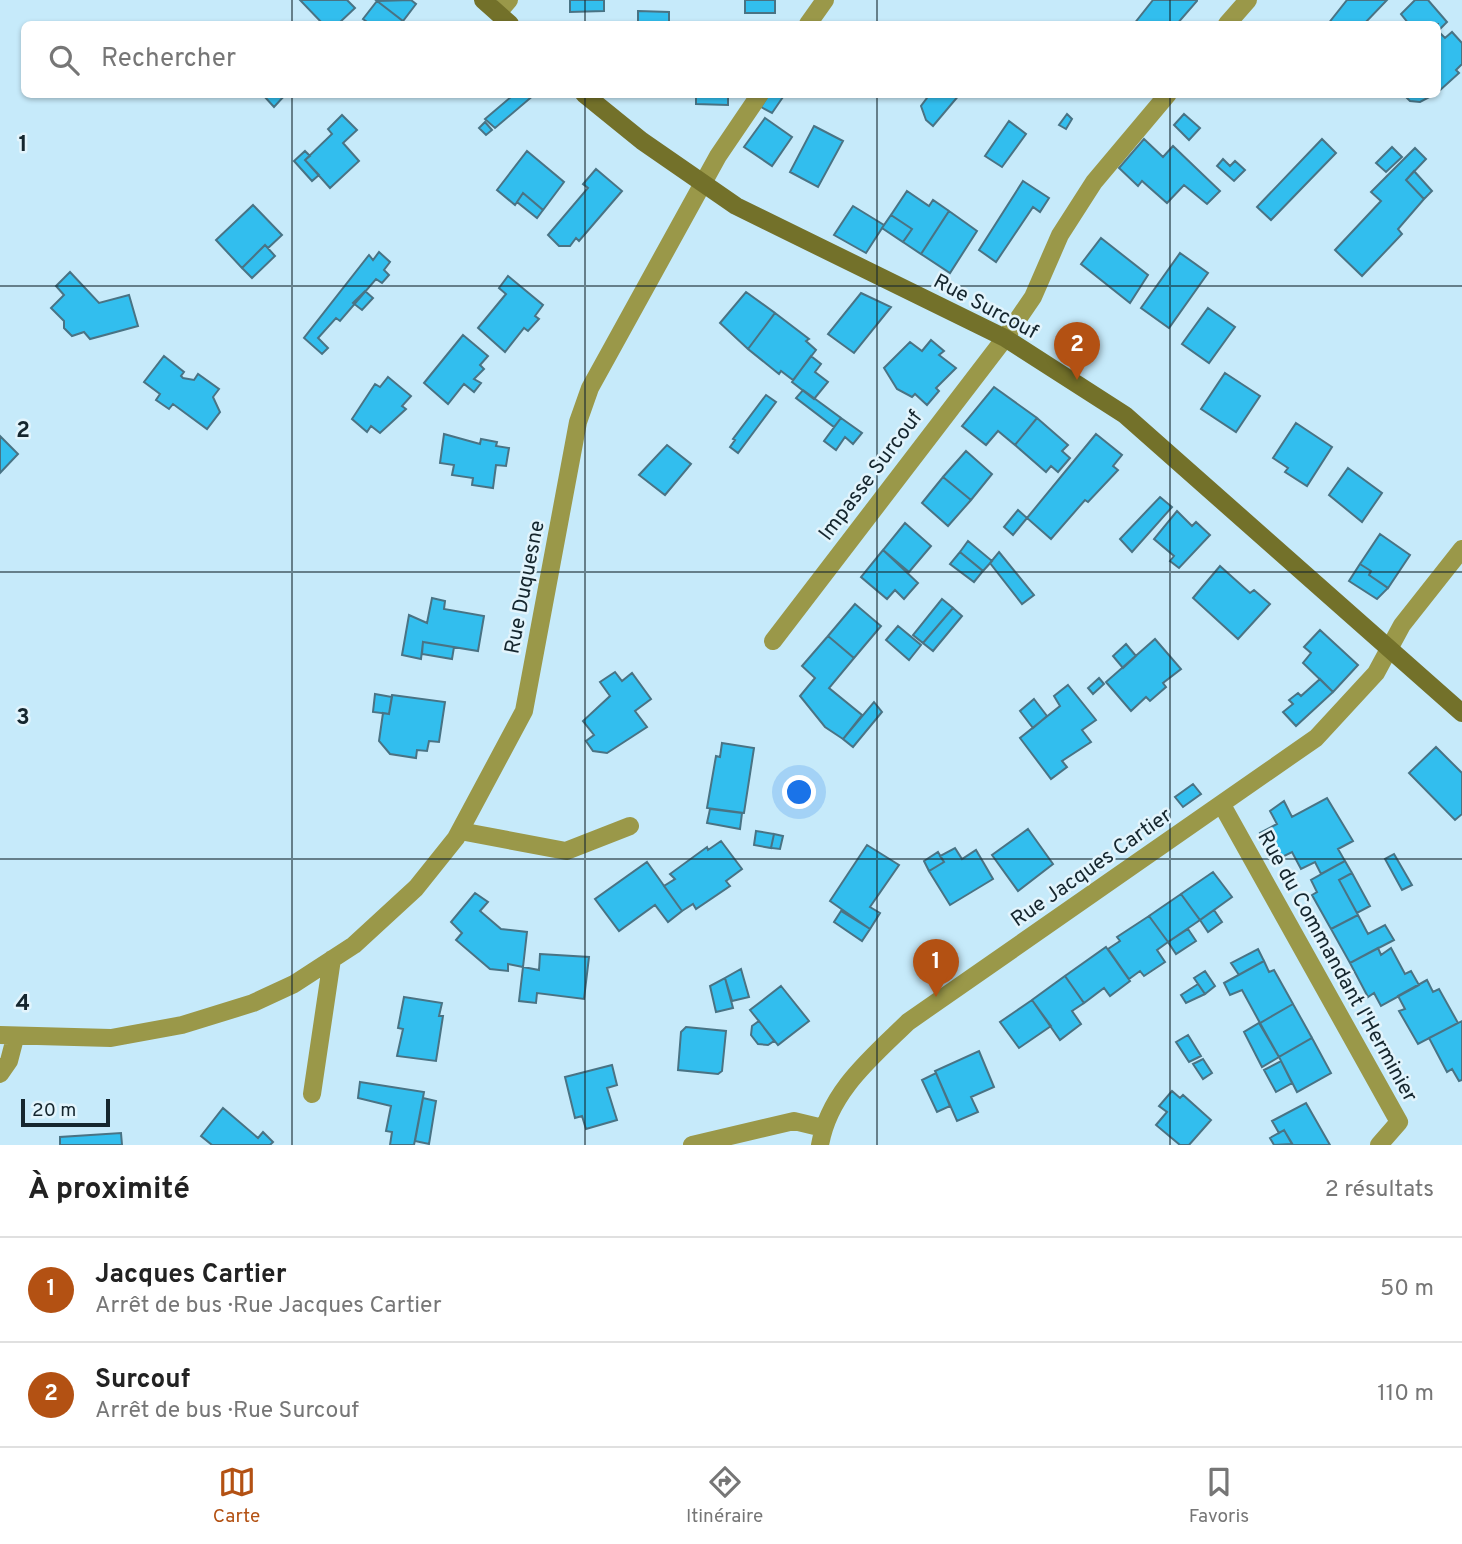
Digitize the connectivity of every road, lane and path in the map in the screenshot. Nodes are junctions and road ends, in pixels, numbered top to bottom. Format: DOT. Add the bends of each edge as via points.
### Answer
graph roads {
  1 [pos="483,0"];
  2 [pos="825,0"];
  3 [pos="1248,0"];
  4 [pos="506,12"];
  5 [pos="810,21"];
  6 [pos="1230,21"];
  7 [pos="589,98"];
  8 [pos="757,98"];
  9 [pos="1165,98"];
  10 [pos="703,185"];
  11 [pos="1004,338"];
  12 [pos="1462,549"];
  13 [pos="773,641"];
  14 [pos="1390,647"];
  15 [pos="1462,713"];
  16 [pos="1222,805"];
  17 [pos="630,826"];
  18 [pos="460,831"];
  19 [pos="332,959"];
  20 [pos="7,1036"];
  21 [pos="0,1074"];
  22 [pos="312,1094"];
  23 [pos="821,1136"];
  24 [pos="692,1145"];
  25 [pos="1379,1145"];
  1 -- 4 [label="street"];
  2 -- 5 [label="street"];
  3 -- 6 [label="street"];
  7 -- 10 [label="street, Rue Surcouf"];
  8 -- 10 [label="street, Rue Duquesne"];
  9 -- 11 [label="street, Impasse Surcouf" via="1094,182 1060,235 1033,297"];
  10 -- 11 [label="street, Rue Surcouf" via="736,206"];
  10 -- 18 [label="street, Rue Duquesne" via="590,388 578,422 524,710"];
  11 -- 13 [label="street, Impasse Surcouf"];
  11 -- 14 [label="street, Rue Surcouf" via="1125,415"];
  12 -- 14 [label="street, Rue Jacques Cartier"];
  14 -- 15 [label="street, Rue Surcouf"];
  14 -- 16 [label="street, Rue Jacques Cartier" via="1376,673 1316,738"];
  16 -- 23 [label="street, Rue Jacques Cartier" via="908,1022 856,1072 835,1100"];
  16 -- 25 [label="street, Rue du Commandant l'Herminier" via="1399,1122"];
  17 -- 18 [label="street" via="566,851"];
  18 -- 19 [label="street, Rue Duquesne" via="416,888 354,945"];
  19 -- 20 [label="street, Rue Duquesne" via="253,1003 183,1025 111,1038"];
  19 -- 22 [label="street"];
  20 -- 21 [label="street" via="9,1061"];
  23 -- 24 [label="street, Rue Jacques Cartier" via="794,1121"];
}
